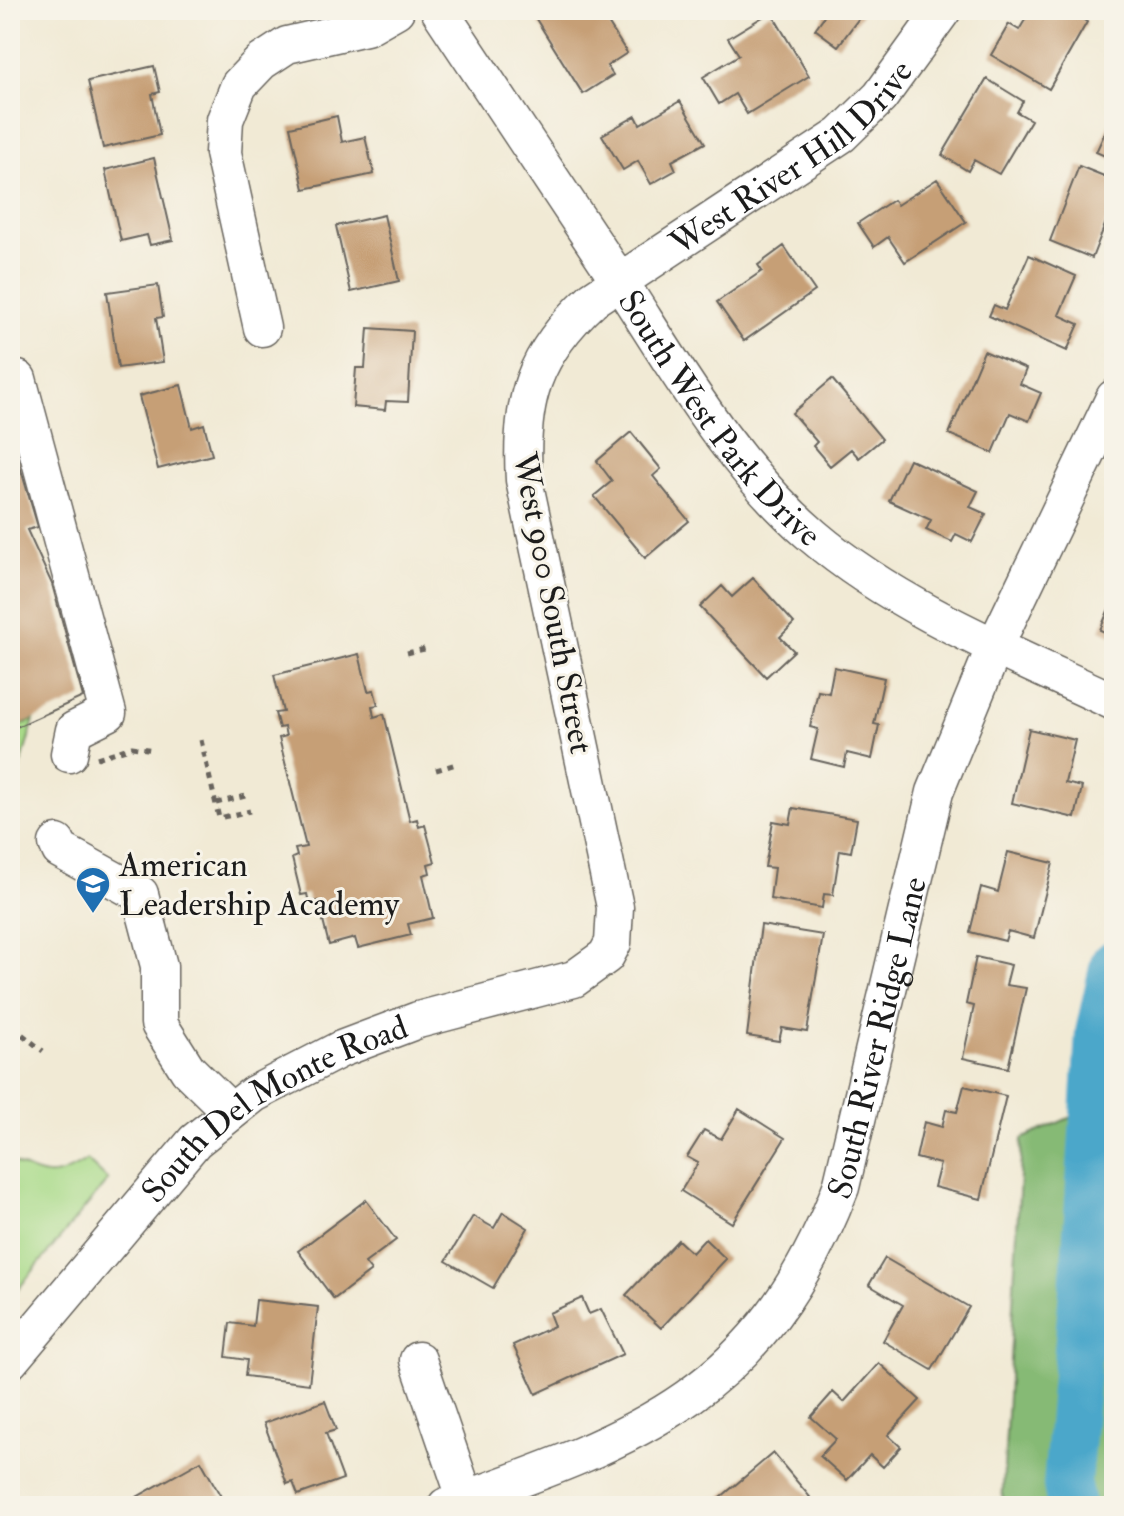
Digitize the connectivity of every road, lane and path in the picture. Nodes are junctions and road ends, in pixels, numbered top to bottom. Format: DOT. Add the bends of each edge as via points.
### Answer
graph roads {
  1 [pos="396,10"];
  2 [pos="439,10"];
  3 [pos="943,10"];
  4 [pos="619,281"];
  5 [pos="262,328"];
  6 [pos="10,383"];
  7 [pos="1114,398"];
  8 [pos="995,646"];
  9 [pos="429,648"];
  10 [pos="407,653"];
  11 [pos="1114,702"];
  12 [pos="201,740"];
  13 [pos="155,750"];
  14 [pos="81,757"];
  15 [pos="456,764"];
  16 [pos="436,770"];
  17 [pos="246,796"];
  18 [pos="216,803"];
  19 [pos="250,811"];
  20 [pos="57,843"];
  21 [pos="10,868"];
  22 [pos="20,871"];
  23 [pos="606,956"];
  24 [pos="13,1027"];
  25 [pos="43,1051"];
  26 [pos="10,1080"];
  27 [pos="17,1085"];
  28 [pos="231,1112"];
  29 [pos="418,1360"];
  30 [pos="10,1361"];
  31 [pos="460,1504"];
  1 -- 5 [label="street" via="366,27 287,45 239,85 225,120 223,153"];
  2 -- 4 [label="street, South West Park Drive"];
  3 -- 4 [label="street, West River Hill Drive" via="880,97 841,135"];
  4 -- 8 [label="street, South West Park Drive" via="702,407 771,497 815,538 872,579"];
  4 -- 23 [label="street, West 900 South Street" via="565,325 553,343 532,386 521,431 524,480 615,907 613,943"];
  6 -- 14 [label="street" via="18,379 108,713 74,730"];
  7 -- 8 [label="street, South River Ridge Lane"];
  8 -- 11 [label="street, South West Park Drive"];
  8 -- 31 [label="street, South River Ridge Lane" via="935,792 841,1187 795,1283 732,1363 689,1399 584,1456"];
  9 -- 10 [label="path"];
  12 -- 18 [label="path"];
  13 -- 14 [label="path" via="132,747"];
  15 -- 16 [label="path"];
  17 -- 18 [label="path"];
  18 -- 19 [label="path" via="219,818"];
  20 -- 28 [label="street" via="60,850 140,894 159,966 159,1024 188,1070"];
  21 -- 22 [label="path"];
  23 -- 28 [label="street, South Del Monte Road" via="574,979 418,1020 341,1049 254,1094"];
  24 -- 25 [label="path"];
  26 -- 27 [label="path"];
  28 -- 30 [label="street, South Del Monte Road" via="195,1141 152,1189"];
  29 -- 31 [label="street"];
}
